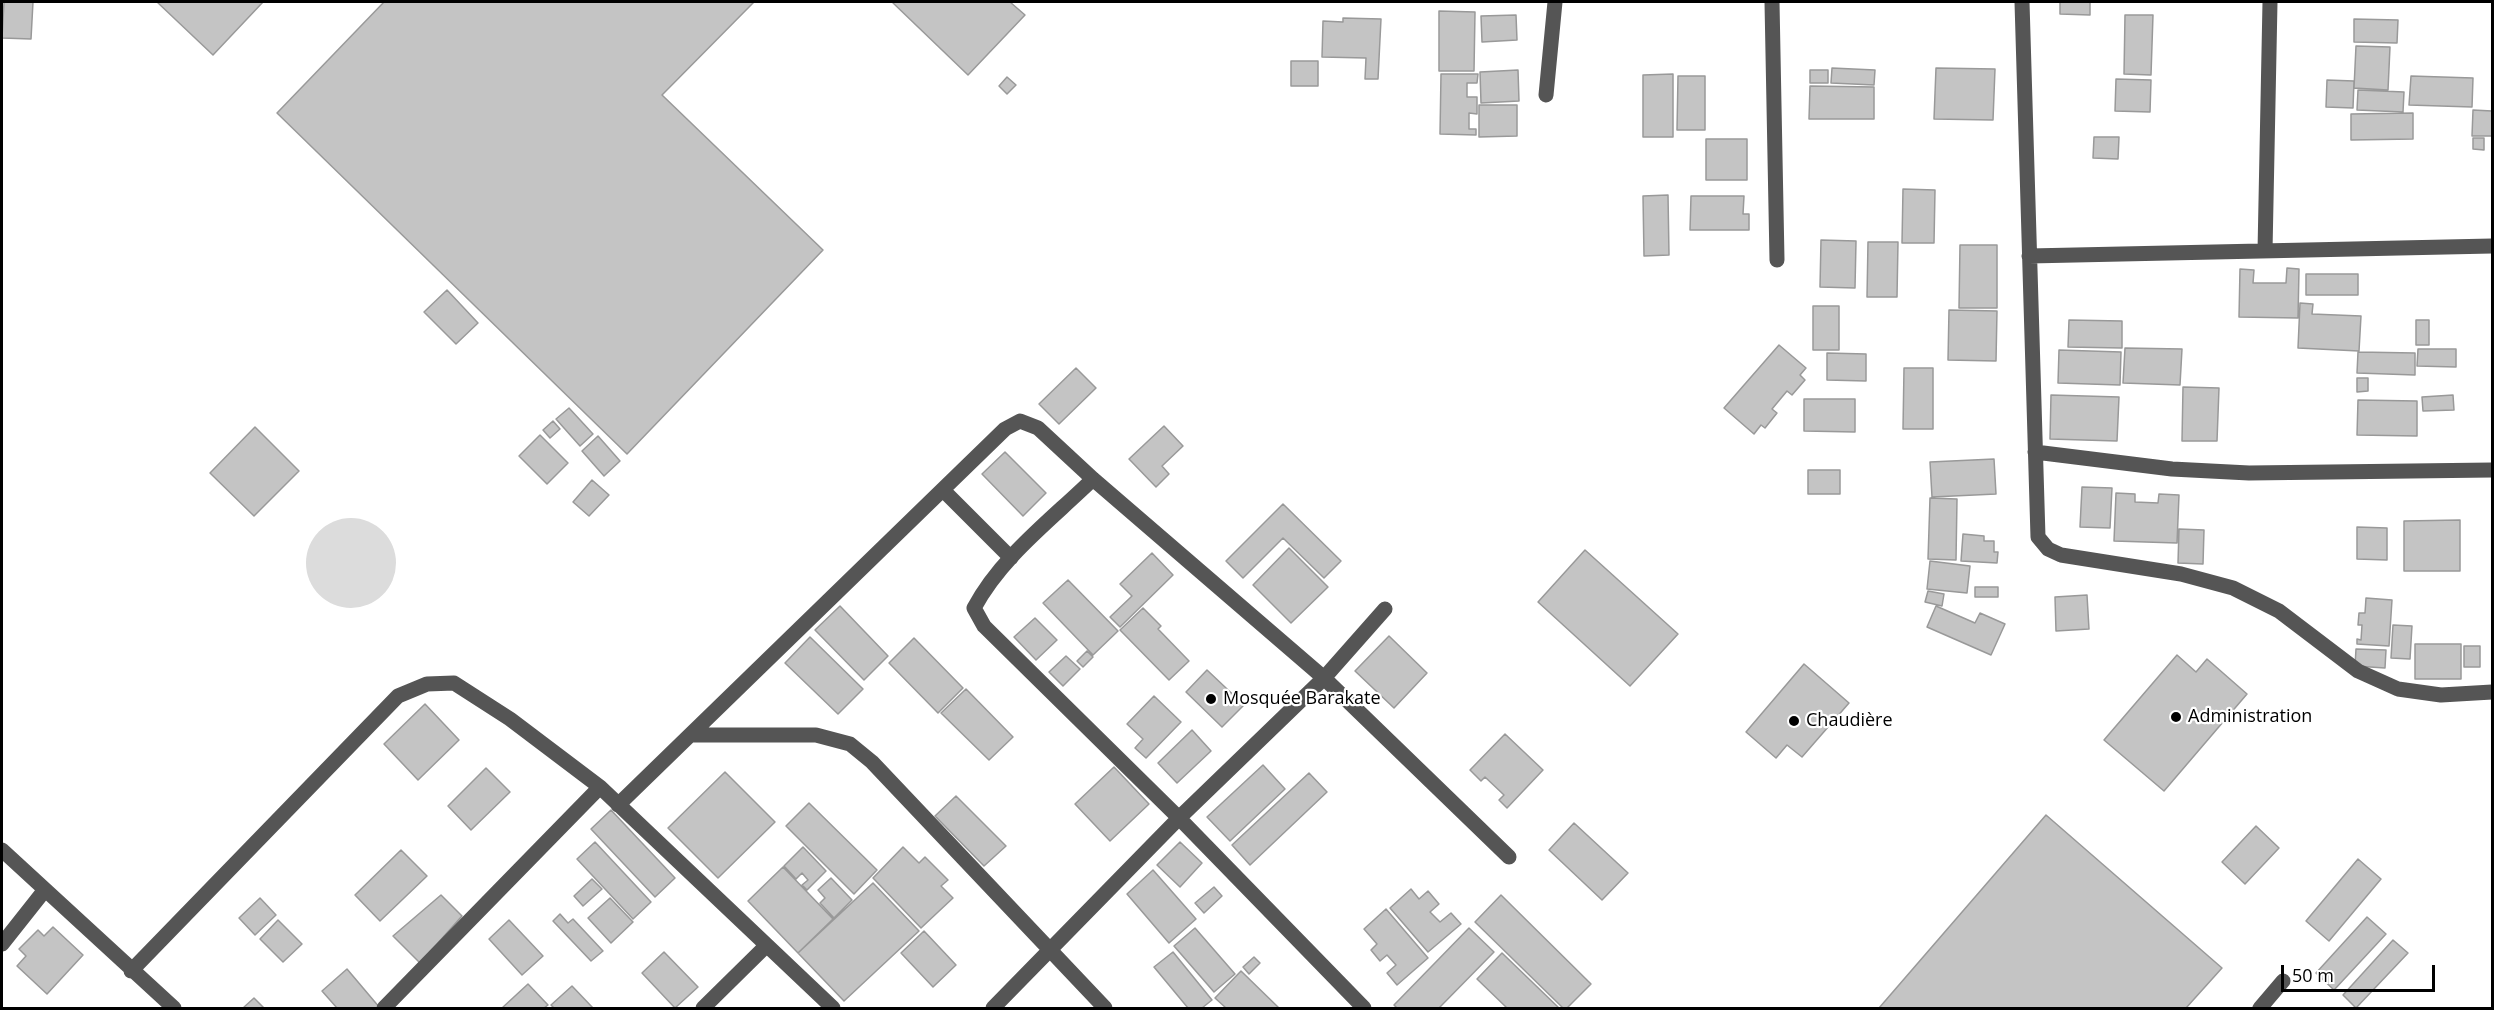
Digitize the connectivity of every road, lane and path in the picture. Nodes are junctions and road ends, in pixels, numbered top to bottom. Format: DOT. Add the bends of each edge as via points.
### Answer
graph roads {
  1 [pos="1555,2"];
  2 [pos="1772,2"];
  3 [pos="2022,2"];
  4 [pos="2271,2"];
  5 [pos="1546,95"];
  6 [pos="2493,246"];
  7 [pos="2265,251"];
  8 [pos="2029,256"];
  9 [pos="1777,260"];
  10 [pos="2035,452"];
  11 [pos="2493,470"];
  12 [pos="1093,479"];
  13 [pos="943,490"];
  14 [pos="1011,558"];
  15 [pos="1385,609"];
  16 [pos="1324,678"];
  17 [pos="2493,692"];
  18 [pos="690,735"];
  19 [pos="600,787"];
  20 [pos="618,805"];
  21 [pos="1179,818"];
  22 [pos="2,850"];
  23 [pos="1509,857"];
  24 [pos="44,891"];
  25 [pos="2,944"];
  26 [pos="766,946"];
  27 [pos="1048,950"];
  28 [pos="131,971"];
  29 [pos="2283,981"];
  30 [pos="174,1008"];
  31 [pos="384,1008"];
  32 [pos="703,1008"];
  33 [pos="833,1008"];
  34 [pos="993,1008"];
  35 [pos="1105,1008"];
  36 [pos="1364,1008"];
  37 [pos="2260,1008"];
  1 -- 5 [label="street"];
  2 -- 9 [label="street"];
  3 -- 8 [label="street"];
  4 -- 7 [label="street"];
  6 -- 7 [label="street"];
  7 -- 8 [label="street"];
  8 -- 10 [label="street"];
  10 -- 11 [label="street" via="2172,469 2249,473"];
  10 -- 17 [label="street" via="2038,537 2048,549 2061,555 2181,574 2233,588 2279,611 2358,671 2398,689 2441,695"];
  12 -- 13 [label="street" via="1038,428 1020,421 1005,429"];
  12 -- 14 [label="street"];
  12 -- 16 [label="street"];
  13 -- 14 [label="street"];
  13 -- 18 [label="street"];
  14 -- 21 [label="street" via="974,608 984,626"];
  15 -- 16 [label="street"];
  16 -- 21 [label="street"];
  16 -- 23 [label="street"];
  18 -- 20 [label="street"];
  18 -- 27 [label="street" via="816,735 850,744 872,762"];
  19 -- 20 [label="street"];
  19 -- 28 [label="street" via="510,719 454,683 427,684 398,696"];
  19 -- 31 [label="street"];
  20 -- 26 [label="street"];
  21 -- 27 [label="street"];
  21 -- 36 [label="street"];
  22 -- 24 [label="street"];
  24 -- 25 [label="street"];
  24 -- 28 [label="street"];
  26 -- 32 [label="street"];
  26 -- 33 [label="street"];
  27 -- 34 [label="street"];
  27 -- 35 [label="street"];
  28 -- 30 [label="street"];
  29 -- 37 [label="street"];
}
